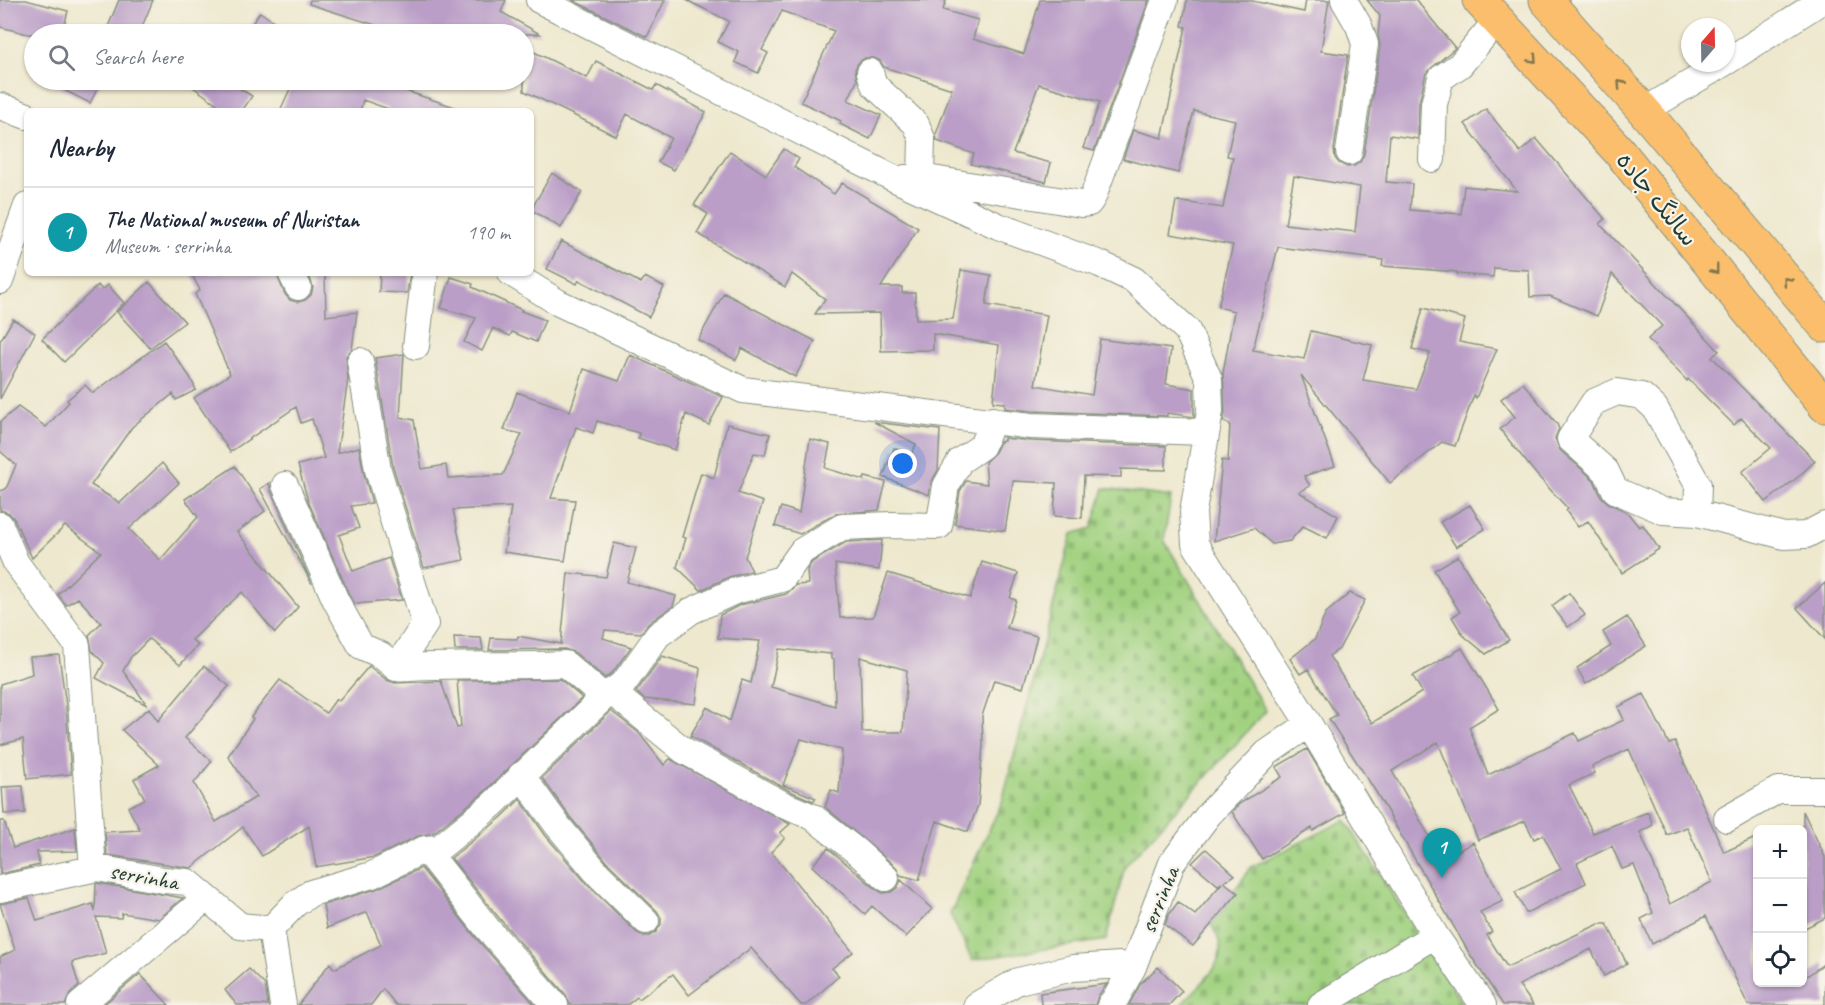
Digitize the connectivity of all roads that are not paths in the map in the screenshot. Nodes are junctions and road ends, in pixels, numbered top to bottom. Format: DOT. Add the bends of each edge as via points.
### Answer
graph roads {
  1 [pos="539,0"];
  2 [pos="1165,0"];
  3 [pos="1344,0"];
  4 [pos="1546,0"];
  5 [pos="1823,0"];
  6 [pos="1488,10"];
  7 [pos="1735,56"];
  8 [pos="870,72"];
  9 [pos="1708,72"];
  10 [pos="0,106"];
  11 [pos="1644,111"];
  12 [pos="24,115"];
  13 [pos="1349,152"];
  14 [pos="1432,159"];
  15 [pos="921,177"];
  16 [pos="893,178"];
  17 [pos="24,214"];
  18 [pos="425,276"];
  19 [pos="517,276"];
  20 [pos="0,281"];
  21 [pos="1825,326"];
  22 [pos="416,346"];
  23 [pos="360,361"];
  24 [pos="1825,406"];
  25 [pos="993,420"];
  26 [pos="1205,432"];
  27 [pos="285,485"];
  28 [pos="1697,513"];
  29 [pos="0,525"];
  30 [pos="1825,525"];
  31 [pos="396,668"];
  32 [pos="608,695"];
  33 [pos="1309,724"];
  34 [pos="521,775"];
  35 [pos="1825,790"];
  36 [pos="1727,819"];
  37 [pos="424,849"];
  38 [pos="93,869"];
  39 [pos="886,878"];
  40 [pos="0,889"];
  41 [pos="206,898"];
  42 [pos="646,921"];
  43 [pos="271,929"];
  44 [pos="1435,935"];
  45 [pos="1133,966"];
  46 [pos="80,1005"];
  47 [pos="283,1005"];
  48 [pos="555,1005"];
  49 [pos="977,1005"];
  50 [pos="1110,1005"];
  51 [pos="1321,1005"];
  52 [pos="1483,1005"];
  1 -- 16 [label="street"];
  2 -- 15 [label="street" via="1089,203"];
  3 -- 13 [label="street" via="1365,44"];
  11 -- 4 [label="highway, سالنگ جاده, one-way"];
  5 -- 7 [label="street"];
  6 -- 14 [label="street" via="1460,65 1441,78 1434,104"];
  6 -- 24 [label="highway, سالنگ جاده, one-way" via="1618,150"];
  8 -- 15 [label="street" via="874,85 916,124 922,140"];
  9 -- 11 [label="street"];
  10 -- 12 [label="street"];
  21 -- 11 [label="highway, سالنگ جاده, one-way"];
  15 -- 16 [label="street"];
  16 -- 26 [label="street" via="998,226 1134,280 1187,330 1209,379 1210,411"];
  17 -- 20 [label="street"];
  18 -- 22 [label="street"];
  19 -- 25 [label="street" via="559,303 743,390"];
  23 -- 31 [label="street" via="378,471 425,624"];
  25 -- 26 [label="street" via="1031,426"];
  25 -- 32 [label="street" via="982,446 960,461 946,486 939,526 842,527 802,551 783,579 735,591 691,611 658,635 624,683"];
  26 -- 33 [label="street" via="1193,512 1195,544"];
  27 -- 31 [label="street" via="336,601 361,646"];
  28 -- 28 [label="street" via="1663,510 1615,490 1606,471 1570,439 1594,402 1617,392 1642,396 1655,408 1698,484"];
  28 -- 30 [label="street" via="1784,536 1806,535"];
  29 -- 38 [label="street" via="15,563 77,645"];
  31 -- 32 [label="street" via="565,664"];
  32 -- 34 [label="street"];
  32 -- 39 [label="street" via="683,750 813,817"];
  33 -- 44 [label="street"];
  33 -- 45 [label="street, serrinha" via="1268,753 1209,814 1172,863"];
  34 -- 37 [label="street" via="492,805 438,848"];
  34 -- 42 [label="street" via="598,874"];
  35 -- 36 [label="street" via="1778,790"];
  37 -- 43 [label="street" via="372,875 311,893"];
  37 -- 48 [label="street"];
  38 -- 40 [label="street, serrinha"];
  38 -- 41 [label="street, serrinha" via="188,882"];
  41 -- 43 [label="street, serrinha" via="240,926"];
  41 -- 46 [label="street"];
  43 -- 47 [label="street"];
  44 -- 51 [label="street"];
  44 -- 52 [label="street"];
  45 -- 49 [label="street" via="1073,968 1018,981"];
  45 -- 50 [label="street, serrinha"];
}
